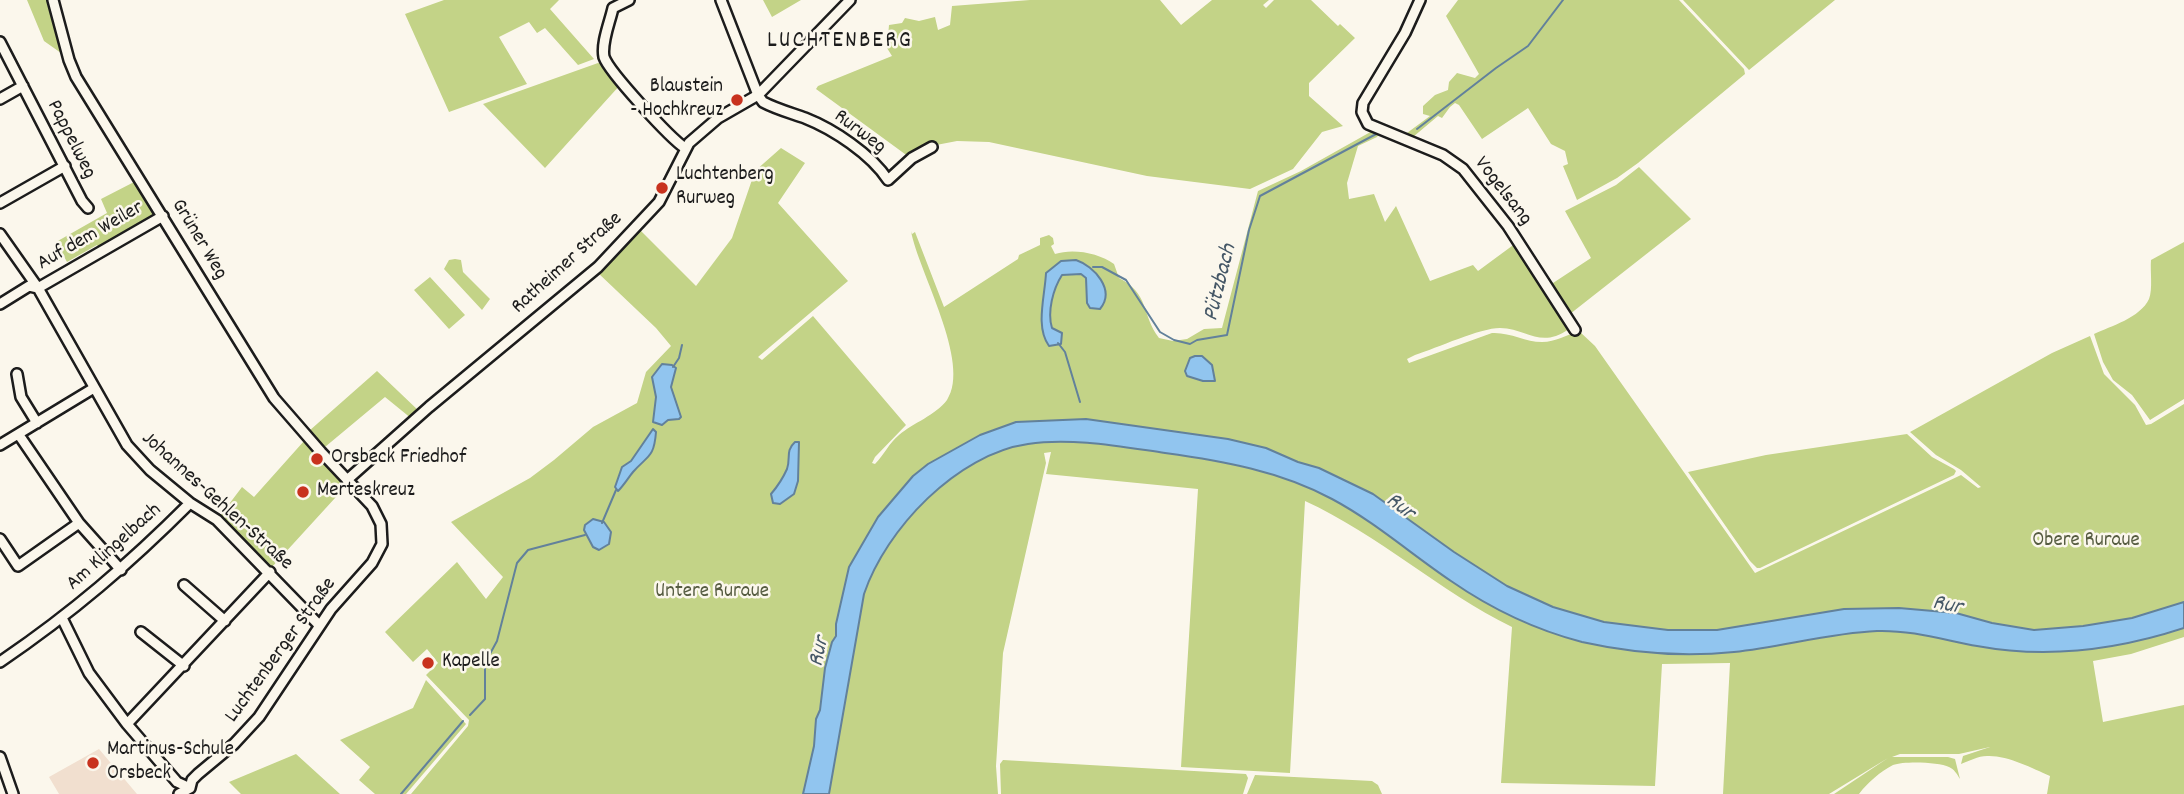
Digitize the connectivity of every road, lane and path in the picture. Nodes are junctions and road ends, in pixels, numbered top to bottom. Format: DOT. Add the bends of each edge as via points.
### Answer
graph roads {
  1 [pos="53,0"];
  2 [pos="606,0"];
  3 [pos="629,0"];
  4 [pos="721,0"];
  5 [pos="850,0"];
  6 [pos="1420,0"];
  7 [pos="613,8"];
  8 [pos="0,42"];
  9 [pos="23,86"];
  10 [pos="758,95"];
  11 [pos="0,99"];
  12 [pos="932,147"];
  13 [pos="685,148"];
  14 [pos="65,166"];
  15 [pos="0,203"];
  16 [pos="88,208"];
  17 [pos="163,216"];
  18 [pos="0,234"];
  19 [pos="38,288"];
  20 [pos="0,304"];
  21 [pos="1575,330"];
  22 [pos="17,373"];
  23 [pos="94,388"];
  24 [pos="37,423"];
  25 [pos="19,435"];
  26 [pos="0,444"];
  27 [pos="347,480"];
  28 [pos="190,502"];
  29 [pos="79,523"];
  30 [pos="1,542"];
  31 [pos="121,570"];
  32 [pos="270,572"];
  33 [pos="184,585"];
  34 [pos="62,618"];
  35 [pos="225,621"];
  36 [pos="319,625"];
  37 [pos="141,632"];
  38 [pos="0,662"];
  39 [pos="184,666"];
  40 [pos="127,724"];
  41 [pos="0,757"];
  42 [pos="191,791"];
  43 [pos="13,794"];
  44 [pos="179,794"];
  1 -- 17 [label="street, Grüner Weg" via="76,77"];
  2 -- 7 [label="street"];
  3 -- 7 [label="street"];
  4 -- 10 [label="street"];
  5 -- 10 [label="street, Ratheimer Straße"];
  6 -- 21 [label="street, Vogelsang" via="1363,103 1364,119 1463,169 1508,226"];
  7 -- 13 [label="street" via="604,51 607,63"];
  8 -- 9 [label="street, Pappelweg"];
  9 -- 11 [label="street, Pappelweg"];
  9 -- 14 [label="street, Pappelweg"];
  10 -- 12 [label="street, Rurweg" via="769,105 836,134 888,180"];
  10 -- 13 [label="street, Ratheimer Straße" via="718,118"];
  13 -- 27 [label="street, Ratheimer Straße" via="659,202 597,267"];
  14 -- 15 [label="street"];
  14 -- 16 [label="street, Pappelweg"];
  17 -- 19 [label="street, Auf dem Weiler"];
  17 -- 27 [label="street, Grüner Weg" via="274,398"];
  18 -- 19 [label="street, Johannes-Gehlen-Straße"];
  19 -- 20 [label="street, Auf dem Weiler" via="29,286"];
  19 -- 23 [label="street, Johannes-Gehlen-Straße"];
  22 -- 24 [label="street" via="21,397"];
  23 -- 24 [label="street"];
  23 -- 28 [label="street, Johannes-Gehlen-Straße" via="127,445"];
  24 -- 25 [label="street"];
  25 -- 26 [label="street"];
  25 -- 29 [label="street"];
  27 -- 36 [label="street, Luchtenberger Straße" via="377,514 382,544"];
  28 -- 31 [label="street, Am Klingelbach"];
  28 -- 32 [label="street, Johannes-Gehlen-Straße" via="217,520"];
  29 -- 30 [label="street" via="18,566"];
  29 -- 31 [label="street"];
  31 -- 34 [label="street, Am Klingelbach"];
  32 -- 35 [label="street"];
  32 -- 36 [label="street, Johannes-Gehlen-Straße"];
  33 -- 35 [label="street"];
  34 -- 38 [label="street, Am Klingelbach"];
  34 -- 40 [label="street, Am Klingelbach" via="89,673"];
  35 -- 39 [label="street"];
  36 -- 42 [label="street, Luchtenberger Straße" via="259,717 192,780"];
  37 -- 39 [label="street"];
  39 -- 40 [label="street"];
  40 -- 42 [label="street, Am Klingelbach" via="177,782"];
  41 -- 43 [label="street"];
  42 -- 44 [label="street, Luchtenberger Straße"];
}
